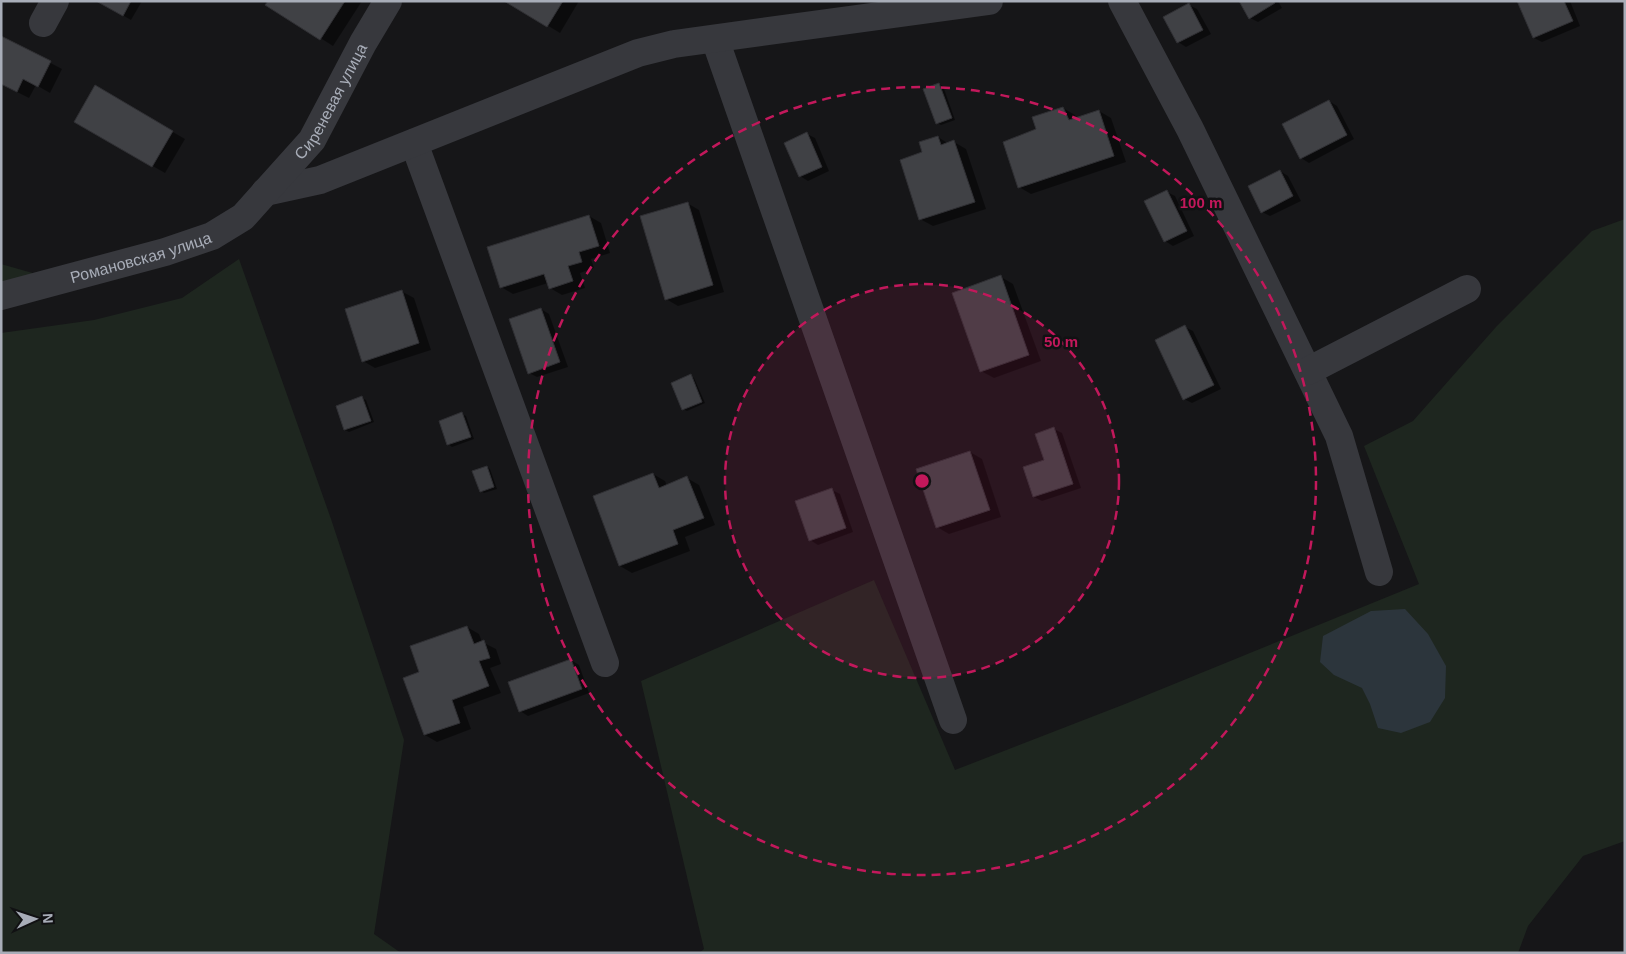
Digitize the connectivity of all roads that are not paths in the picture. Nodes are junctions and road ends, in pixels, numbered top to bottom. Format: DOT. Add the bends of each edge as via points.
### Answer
graph roads {
  1 [pos="388,1"];
  2 [pos="989,1"];
  3 [pos="1122,1"];
  4 [pos="714,39"];
  5 [pos="414,142"];
  6 [pos="265,192"];
  7 [pos="1467,289"];
  8 [pos="1,296"];
  9 [pos="1308,370"];
  10 [pos="1379,572"];
  11 [pos="606,663"];
  12 [pos="954,720"];
  1 -- 6 [label="street, Сиреневая улица" via="312,140"];
  2 -- 4 [label="street"];
  3 -- 9 [label="street" via="1190,129"];
  4 -- 5 [label="street" via="638,52"];
  4 -- 12 [label="street"];
  5 -- 6 [label="street" via="320,180"];
  5 -- 11 [label="street"];
  6 -- 8 [label="street, Романовская улица" via="243,217 212,236 165,252"];
  7 -- 9 [label="street"];
  9 -- 10 [label="street" via="1339,436"];
}
